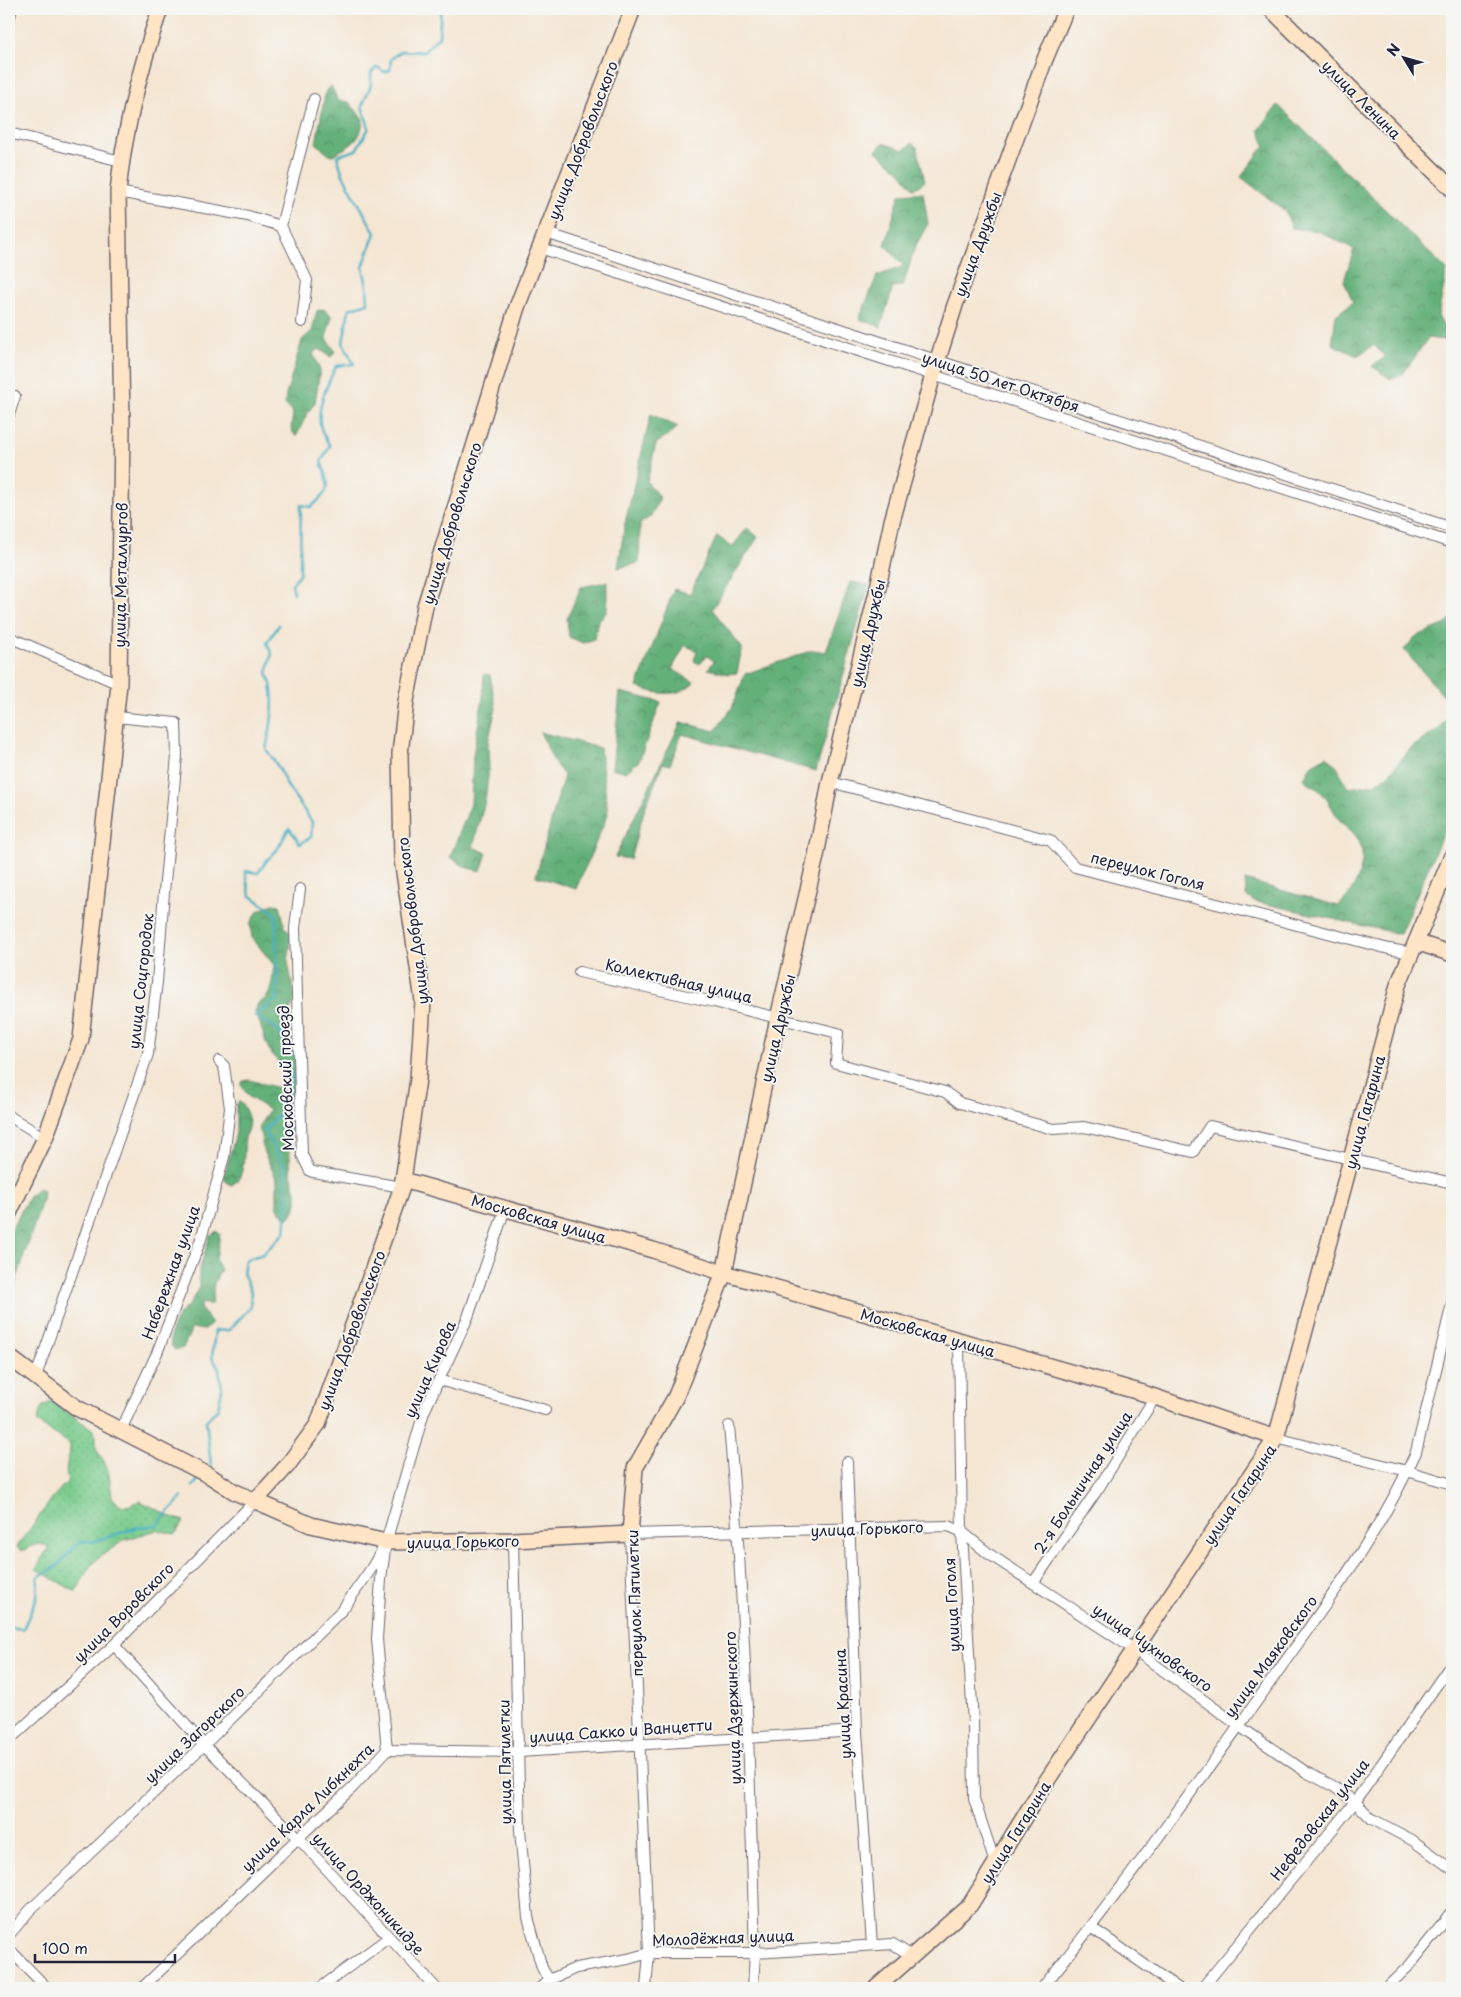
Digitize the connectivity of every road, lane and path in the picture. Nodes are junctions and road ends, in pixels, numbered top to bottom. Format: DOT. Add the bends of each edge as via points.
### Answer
graph roads {
  1 [pos="12,9"];
  2 [pos="160,9"];
  3 [pos="632,9"];
  4 [pos="1066,9"];
  5 [pos="1271,9"];
  6 [pos="9,20"];
  7 [pos="314,99"];
  8 [pos="9,132"];
  9 [pos="121,161"];
  10 [pos="1452,189"];
  11 [pos="118,192"];
  12 [pos="281,226"];
  13 [pos="546,233"];
  14 [pos="540,248"];
  15 [pos="302,322"];
  16 [pos="938,360"];
  17 [pos="933,375"];
  18 [pos="15,396"];
  19 [pos="9,415"];
  20 [pos="1452,528"];
  21 [pos="1452,543"];
  22 [pos="9,638"];
  23 [pos="119,684"];
  24 [pos="116,716"];
  25 [pos="830,782"];
  26 [pos="1452,856"];
  27 [pos="300,890"];
  28 [pos="1414,947"];
  29 [pos="1452,954"];
  30 [pos="579,972"];
  31 [pos="778,1018"];
  32 [pos="219,1061"];
  33 [pos="9,1116"];
  34 [pos="45,1138"];
  35 [pos="1352,1158"];
  36 [pos="1452,1183"];
  37 [pos="402,1184"];
  38 [pos="505,1209"];
  39 [pos="9,1213"];
  40 [pos="724,1273"];
  41 [pos="1452,1304"];
  42 [pos="959,1342"];
  43 [pos="9,1357"];
  44 [pos="36,1376"];
  45 [pos="439,1380"];
  46 [pos="1155,1397"];
  47 [pos="544,1410"];
  48 [pos="729,1426"];
  49 [pos="122,1430"];
  50 [pos="1276,1438"];
  51 [pos="847,1462"];
  52 [pos="1407,1471"];
  53 [pos="1452,1484"];
  54 [pos="254,1502"];
  55 [pos="849,1528"];
  56 [pos="739,1532"];
  57 [pos="962,1532"];
  58 [pos="630,1534"];
  59 [pos="513,1540"];
  60 [pos="386,1542"];
  61 [pos="1033,1583"];
  62 [pos="114,1645"];
  63 [pos="1135,1650"];
  64 [pos="1452,1662"];
  65 [pos="1239,1726"];
  66 [pos="857,1730"];
  67 [pos="749,1738"];
  68 [pos="9,1740"];
  69 [pos="640,1743"];
  70 [pos="204,1745"];
  71 [pos="386,1750"];
  72 [pos="519,1752"];
  73 [pos="1355,1802"];
  74 [pos="298,1838"];
  75 [pos="995,1863"];
  76 [pos="1452,1869"];
  77 [pos="1452,1912"];
  78 [pos="1092,1928"];
  79 [pos="9,1935"];
  80 [pos="388,1938"];
  81 [pos="872,1945"];
  82 [pos="9,1949"];
  83 [pos="649,1953"];
  84 [pos="755,1953"];
  85 [pos="912,1956"];
  86 [pos="549,1980"];
  87 [pos="47,1988"];
  88 [pos="142,1988"];
  89 [pos="320,1988"];
  90 [pos="436,1988"];
  91 [pos="540,1988"];
  92 [pos="646,1988"];
  93 [pos="753,1988"];
  94 [pos="876,1988"];
  95 [pos="1042,1988"];
  96 [pos="1178,1988"];
  97 [pos="1202,1988"];
  98 [pos="1386,1988"];
  1 -- 6 [label="street"];
  2 -- 9 [label="street, улица Металлургов" via="140,67"];
  3 -- 13 [label="street, улица Добровольского"];
  4 -- 16 [label="street, улица Дружбы" via="1044,59 955,304"];
  5 -- 10 [label="street, улица Ленина"];
  7 -- 12 [label="street"];
  8 -- 9 [label="street"];
  9 -- 11 [label="street, улица Металлургов"];
  11 -- 12 [label="street" via="248,216"];
  11 -- 23 [label="street, улица Металлургов" via="122,422"];
  12 -- 15 [label="street" via="307,280"];
  13 -- 14 [label="street, улица Добровольского"];
  13 -- 16 [label="street, улица 50 лет Октября"];
  14 -- 17 [label="street, улица 50 лет Октября"];
  14 -- 37 [label="street, улица Добровольского" via="517,307 425,606 406,701 400,754 402,859 423,1001 418,1079"];
  16 -- 17 [label="street, улица Дружбы"];
  16 -- 20 [label="street, улица 50 лет Октября"];
  17 -- 21 [label="street, улица 50 лет Октября"];
  17 -- 25 [label="street, улица Дружбы" via="892,521"];
  18 -- 19 [label="street"];
  22 -- 23 [label="street"];
  23 -- 24 [label="street, улица Металлургов"];
  24 -- 34 [label="street, улица Металлургов" via="81,1039"];
  24 -- 44 [label="street, улица Соцгородок" via="176,723 177,756 157,982 148,1054"];
  25 -- 28 [label="street, переулок Гоголя" via="1050,840 1075,867 1389,949"];
  25 -- 31 [label="street, улица Дружбы"];
  26 -- 28 [label="street, улица Гагарина"];
  27 -- 37 [label="street, Московский проезд" via="295,928 302,1155 313,1172"];
  28 -- 29 [label="street"];
  28 -- 35 [label="street, улица Гагарина" via="1398,985"];
  30 -- 31 [label="street, Коллективная улица"];
  31 -- 35 [label="street, Коллективная улица" via="838,1033 836,1063 945,1092 960,1103 1053,1129 1084,1127 1194,1152 1210,1126"];
  31 -- 40 [label="street, улица Дружбы"];
  32 -- 49 [label="street, Набережная улица" via="224,1066 230,1108 224,1157 201,1239 157,1353"];
  33 -- 34 [label="street"];
  34 -- 39 [label="street, улица Металлургов"];
  35 -- 36 [label="street, Коллективная улица"];
  35 -- 50 [label="street, улица Гагарина"];
  37 -- 38 [label="street, Московская улица"];
  37 -- 54 [label="street, улица Добровольского" via="318,1424 287,1466"];
  38 -- 40 [label="street, Московская улица"];
  38 -- 45 [label="street, улица Кирова" via="468,1318"];
  40 -- 42 [label="street, Московская улица"];
  40 -- 58 [label="street, переулок Пятилетки" via="676,1396 635,1468"];
  41 -- 52 [label="street, улица Маяковского" via="1416,1452"];
  42 -- 46 [label="street, Московская улица"];
  42 -- 57 [label="street, улица Гоголя"];
  43 -- 44 [label="street, улица Горького"];
  44 -- 49 [label="street, улица Горького" via="78,1408"];
  45 -- 47 [label="street"];
  45 -- 60 [label="street, улица Кирова" via="424,1412"];
  46 -- 50 [label="street, Московская улица"];
  46 -- 61 [label="street, 2-я Больничная улица" via="1098,1489"];
  48 -- 56 [label="street, улица Дзержинского"];
  49 -- 54 [label="street, улица Горького"];
  50 -- 52 [label="street, Московская улица"];
  50 -- 63 [label="street, улица Гагарина"];
  51 -- 55 [label="street, улица Красина"];
  52 -- 53 [label="street, Московская улица"];
  52 -- 65 [label="street, улица Маяковского" via="1334,1593"];
  54 -- 60 [label="street, улица Горького" via="311,1525"];
  54 -- 62 [label="street, улица Воровского"];
  55 -- 56 [label="street, улица Горького"];
  55 -- 57 [label="street, улица Горького" via="949,1526"];
  55 -- 66 [label="street, улица Красина"];
  56 -- 58 [label="street, улица Горького"];
  56 -- 67 [label="street, улица Дзержинского"];
  57 -- 61 [label="street, улица Чухновского"];
  57 -- 75 [label="street, улица Гоголя" via="974,1799"];
  58 -- 59 [label="street, улица Горького"];
  58 -- 69 [label="street, переулок Пятилетки"];
  59 -- 60 [label="street, улица Горького"];
  59 -- 72 [label="street, улица Пятилетки"];
  60 -- 70 [label="street, улица Загорского" via="342,1610"];
  60 -- 71 [label="street, улица Карла Либкнехта" via="380,1579 377,1638"];
  61 -- 63 [label="street, улица Чухновского"];
  62 -- 68 [label="street, улица Воровского"];
  62 -- 70 [label="street, улица Орджоникидзе"];
  63 -- 65 [label="street, улица Чухновского"];
  63 -- 75 [label="street, улица Гагарина"];
  64 -- 73 [label="street, Нефедовская улица"];
  65 -- 73 [label="street, улица Чухновского"];
  65 -- 78 [label="street, улица Маяковского"];
  66 -- 67 [label="street, улица Сакко и Ванцетти"];
  66 -- 81 [label="street, улица Красина"];
  67 -- 69 [label="street, улица Сакко и Ванцетти"];
  67 -- 84 [label="street, улица Дзержинского"];
  69 -- 72 [label="street, улица Сакко и Ванцетти"];
  69 -- 83 [label="street, переулок Пятилетки"];
  70 -- 74 [label="street, улица Орджоникидзе"];
  70 -- 79 [label="street, улица Загорского" via="30,1910"];
  71 -- 72 [label="street, улица Сакко и Ванцетти"];
  71 -- 74 [label="street, улица Карла Либкнехта" via="353,1787"];
  72 -- 86 [label="street, улица Пятилетки" via="520,1830 528,1917 542,1968"];
  73 -- 76 [label="street, улица Чухновского" via="1372,1819 1412,1840"];
  73 -- 97 [label="street, Нефедовская улица"];
  74 -- 80 [label="street, улица Орджоникидзе"];
  74 -- 88 [label="street, улица Карла Либкнехта"];
  75 -- 85 [label="street, улица Гагарина" via="970,1905"];
  77 -- 98 [label="street" via="1410,1965"];
  78 -- 95 [label="street, улица Маяковского"];
  78 -- 96 [label="street"];
  80 -- 89 [label="street"];
  80 -- 90 [label="street, улица Орджоникидзе"];
  81 -- 84 [label="street, Молодёжная улица"];
  81 -- 85 [label="street, Молодёжная улица" via="893,1944"];
  82 -- 87 [label="street"];
  83 -- 84 [label="street, Молодёжная улица"];
  83 -- 86 [label="street, Молодёжная улица" via="576,1968"];
  83 -- 92 [label="street, переулок Пятилетки"];
  84 -- 93 [label="street, улица Дзержинского"];
  85 -- 94 [label="street, улица Гагарина"];
  86 -- 91 [label="street, Молодёжная улица"];
}
